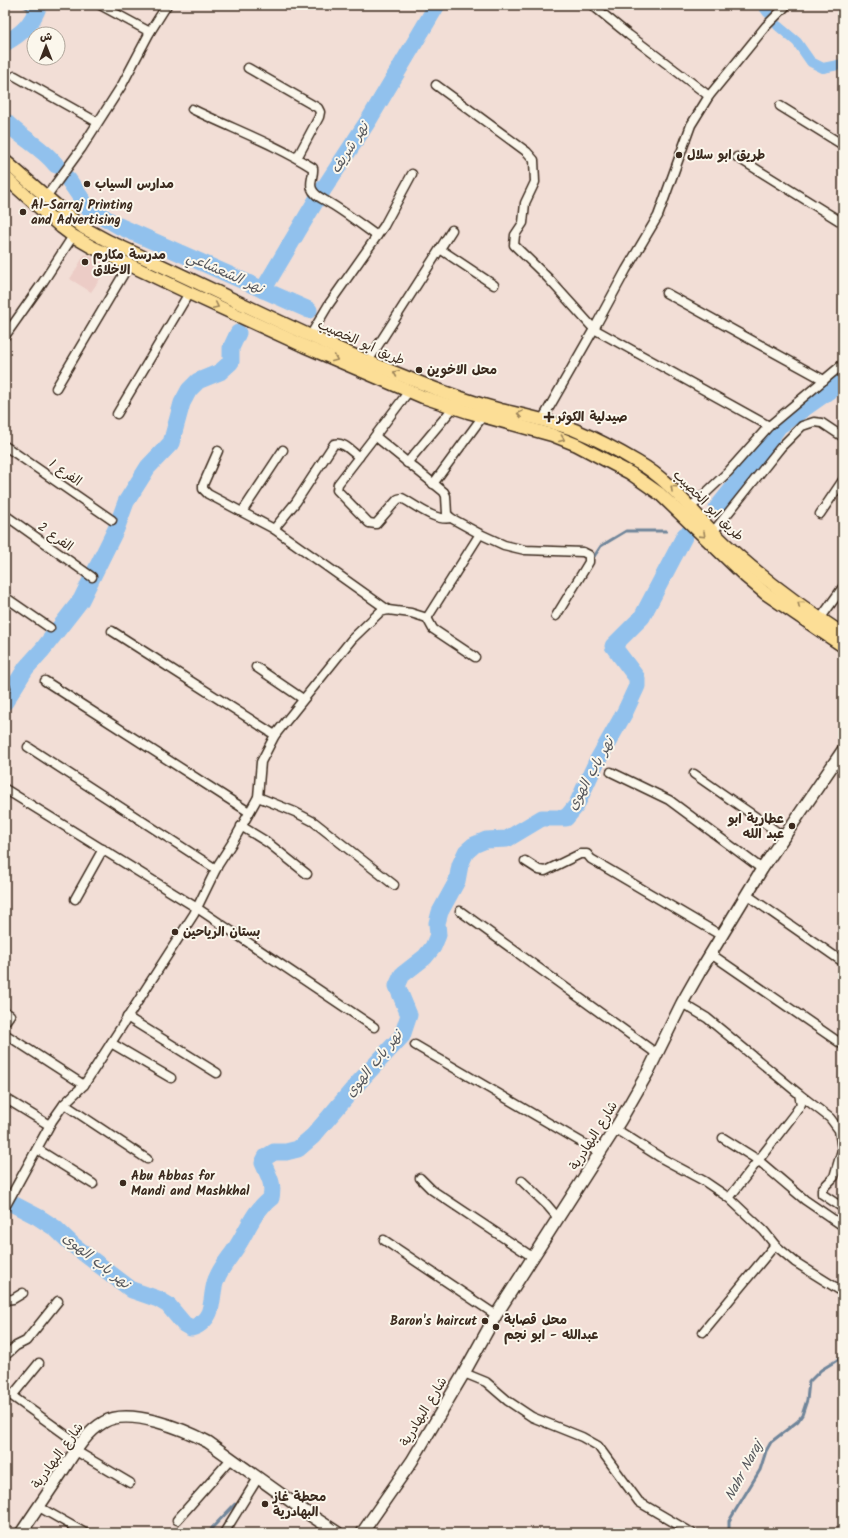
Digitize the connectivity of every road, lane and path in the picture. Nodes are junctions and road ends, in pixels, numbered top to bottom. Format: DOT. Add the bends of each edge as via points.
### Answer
graph roads {
  1 [pos="100,5"];
  2 [pos="167,5"];
  3 [pos="592,5"];
  4 [pos="787,5"];
  5 [pos="150,32"];
  6 [pos="248,68"];
  7 [pos="15,76"];
  8 [pos="436,86"];
  9 [pos="709,96"];
  10 [pos="780,106"];
  11 [pos="192,109"];
  12 [pos="97,122"];
  13 [pos="843,145"];
  14 [pos="737,157"];
  15 [pos="296,158"];
  16 [pos="5,161"];
  17 [pos="412,174"];
  18 [pos="5,177"];
  19 [pos="46,197"];
  20 [pos="843,223"];
  21 [pos="452,230"];
  22 [pos="73,236"];
  23 [pos="377,236"];
  24 [pos="440,249"];
  25 [pos="129,264"];
  26 [pos="494,285"];
  27 [pos="666,292"];
  28 [pos="189,293"];
  29 [pos="594,330"];
  30 [pos="5,336"];
  31 [pos="310,336"];
  32 [pos="368,362"];
  33 [pos="843,364"];
  34 [pos="824,380"];
  35 [pos="56,388"];
  36 [pos="409,391"];
  37 [pos="452,408"];
  38 [pos="117,414"];
  39 [pos="483,416"];
  40 [pos="542,420"];
  41 [pos="769,426"];
  42 [pos="375,436"];
  43 [pos="843,437"];
  44 [pos="595,440"];
  45 [pos="5,446"];
  46 [pos="283,450"];
  47 [pos="218,451"];
  48 [pos="589,451"];
  49 [pos="359,457"];
  50 [pos="407,463"];
  51 [pos="843,480"];
  52 [pos="433,484"];
  53 [pos="691,507"];
  54 [pos="242,512"];
  55 [pos="820,514"];
  56 [pos="5,515"];
  57 [pos="451,518"];
  58 [pos="112,520"];
  59 [pos="274,529"];
  60 [pos="713,532"];
  61 [pos="480,534"];
  62 [pos="92,578"];
  63 [pos="843,587"];
  64 [pos="5,597"];
  65 [pos="388,610"];
  66 [pos="556,616"];
  67 [pos="427,618"];
  68 [pos="820,619"];
  69 [pos="50,628"];
  70 [pos="112,631"];
  71 [pos="843,634"];
  72 [pos="843,646"];
  73 [pos="475,657"];
  74 [pos="256,667"];
  75 [pos="45,681"];
  76 [pos="304,699"];
  77 [pos="275,735"];
  78 [pos="28,747"];
  79 [pos="843,750"];
  80 [pos="611,772"];
  81 [pos="694,774"];
  82 [pos="5,789"];
  83 [pos="258,797"];
  84 [pos="249,812"];
  85 [pos="241,826"];
  86 [pos="783,836"];
  87 [pos="103,850"];
  88 [pos="524,861"];
  89 [pos="216,869"];
  90 [pos="762,869"];
  91 [pos="307,874"];
  92 [pos="394,885"];
  93 [pos="747,895"];
  94 [pos="74,899"];
  95 [pos="197,908"];
  96 [pos="460,911"];
  97 [pos="722,936"];
  98 [pos="711,954"];
  99 [pos="843,962"];
  100 [pos="682,1003"];
  101 [pos="5,1012"];
  102 [pos="127,1017"];
  103 [pos="5,1022"];
  104 [pos="374,1026"];
  105 [pos="5,1034"];
  106 [pos="111,1042"];
  107 [pos="415,1045"];
  108 [pos="843,1045"];
  109 [pos="657,1054"];
  110 [pos="218,1073"];
  111 [pos="171,1078"];
  112 [pos="84,1085"];
  113 [pos="800,1094"];
  114 [pos="5,1098"];
  115 [pos="64,1104"];
  116 [pos="50,1125"];
  117 [pos="614,1128"];
  118 [pos="723,1138"];
  119 [pos="37,1149"];
  120 [pos="600,1153"];
  121 [pos="147,1159"];
  122 [pos="758,1160"];
  123 [pos="420,1178"];
  124 [pos="522,1181"];
  125 [pos="93,1184"];
  126 [pos="729,1198"];
  127 [pos="5,1207"];
  128 [pos="843,1208"];
  129 [pos="558,1218"];
  130 [pos="843,1226"];
  131 [pos="384,1240"];
  132 [pos="775,1245"];
  133 [pos="534,1258"];
  134 [pos="843,1292"];
  135 [pos="23,1293"];
  136 [pos="5,1300"];
  137 [pos="58,1301"];
  138 [pos="496,1315"];
  139 [pos="703,1332"];
  140 [pos="5,1356"];
  141 [pos="38,1363"];
  142 [pos="464,1373"];
  143 [pos="5,1391"];
  144 [pos="12,1396"];
  145 [pos="78,1448"];
  146 [pos="231,1459"];
  147 [pos="258,1478"];
  148 [pos="130,1483"];
  149 [pos="39,1507"];
  150 [pos="177,1520"];
  151 [pos="20,1533"];
  152 [pos="85,1533"];
  153 [pos="224,1533"];
  154 [pos="338,1533"];
  155 [pos="362,1533"];
  156 [pos="692,1533"];
  1 -- 5 [label="street"];
  2 -- 5 [label="street"];
  3 -- 9 [label="street"];
  4 -- 9 [label="street" via="766,26"];
  5 -- 12 [label="street" via="122,85"];
  6 -- 15 [label="street" via="318,108 319,117"];
  7 -- 12 [label="street"];
  8 -- 29 [label="street" via="527,152 534,160 535,182 525,204 523,224 515,235 514,245 548,278"];
  9 -- 29 [label="street" via="691,125 658,216"];
  10 -- 13 [label="street"];
  11 -- 15 [label="street"];
  12 -- 19 [label="street"];
  14 -- 20 [label="street"];
  15 -- 23 [label="street" via="313,168 311,184 316,194"];
  16 -- 19 [label="main road, طريق ابو الخصيب"];
  17 -- 23 [label="street"];
  18 -- 22 [label="main road, طريق ابو الخصيب"];
  19 -- 31 [label="main road, طريق ابو الخصيب" via="84,228 108,241"];
  21 -- 24 [label="street"];
  22 -- 25 [label="main road, طريق ابو الخصيب"];
  22 -- 30 [label="street"];
  23 -- 31 [label="street" via="329,304"];
  24 -- 26 [label="street"];
  24 -- 32 [label="street"];
  25 -- 28 [label="main road, طريق ابو الخصيب"];
  25 -- 35 [label="street"];
  27 -- 34 [label="street"];
  28 -- 36 [label="main road, طريق ابو الخصيب, one-way"];
  28 -- 38 [label="street"];
  29 -- 40 [label="street"];
  29 -- 41 [label="street"];
  31 -- 32 [label="main road, طريق ابو الخصيب"];
  40 -- 32 [label="main road, طريق ابو الخصيب, one-way" via="459,398"];
  33 -- 34 [label="street"];
  34 -- 41 [label="street"];
  36 -- 37 [label="main road, طريق ابو الخصيب"];
  36 -- 42 [label="street"];
  37 -- 39 [label="main road, طريق ابو الخصيب"];
  37 -- 50 [label="street"];
  39 -- 48 [label="main road, طريق ابو الخصيب, one-way" via="552,435"];
  39 -- 52 [label="street"];
  40 -- 44 [label="main road, طريق ابو الخصيب" via="577,431"];
  41 -- 53 [label="street" via="728,472"];
  42 -- 49 [label="street"];
  42 -- 50 [label="street"];
  43 -- 60 [label="street" via="822,422 802,426 781,446"];
  44 -- 48 [label="main road"];
  53 -- 44 [label="main road, طريق ابو الخصيب, one-way" via="673,488 642,465"];
  45 -- 58 [label="street, الفرع 1"];
  46 -- 54 [label="street"];
  47 -- 54 [label="street" via="202,485 203,489"];
  48 -- 72 [label="main road, طريق ابو الخصيب, one-way" via="651,486 760,589"];
  49 -- 57 [label="street" via="338,484 337,490 369,523 376,524 398,499 402,498 438,518"];
  49 -- 59 [label="street" via="341,443 334,444 296,502"];
  50 -- 52 [label="street"];
  51 -- 55 [label="street"];
  52 -- 57 [label="street" via="444,492 447,514"];
  53 -- 60 [label="main road, طريق ابو الخصيب"];
  54 -- 59 [label="street"];
  56 -- 62 [label="street, الفرع 2"];
  57 -- 61 [label="street"];
  59 -- 65 [label="street"];
  68 -- 60 [label="main road, طريق ابو الخصيب, one-way" via="752,568"];
  61 -- 66 [label="street" via="515,549 583,552 589,555 589,562"];
  61 -- 67 [label="street"];
  63 -- 68 [label="street"];
  64 -- 69 [label="street"];
  65 -- 67 [label="street"];
  65 -- 76 [label="street" via="380,612 352,639"];
  67 -- 73 [label="street" via="433,630"];
  68 -- 71 [label="main road, طريق ابو الخصيب"];
  70 -- 77 [label="street"];
  74 -- 76 [label="street"];
  75 -- 84 [label="street"];
  76 -- 77 [label="street"];
  77 -- 83 [label="street" via="261,762"];
  78 -- 89 [label="street"];
  79 -- 86 [label="main road, شارع البهادرية"];
  80 -- 90 [label="street" via="669,800"];
  81 -- 86 [label="street"];
  82 -- 87 [label="street"];
  83 -- 84 [label="street"];
  83 -- 92 [label="street" via="314,822"];
  84 -- 85 [label="street"];
  85 -- 89 [label="street"];
  85 -- 91 [label="street" via="267,842"];
  86 -- 90 [label="main road, شارع البهادرية"];
  87 -- 94 [label="street"];
  87 -- 95 [label="street"];
  88 -- 97 [label="street" via="545,871 580,854 587,854 591,859"];
  89 -- 95 [label="street"];
  90 -- 93 [label="main road, شارع البهادرية"];
  93 -- 97 [label="main road, شارع البهادرية"];
  93 -- 99 [label="street"];
  95 -- 102 [label="street"];
  95 -- 104 [label="street"];
  96 -- 109 [label="street"];
  97 -- 98 [label="main road, شارع البهادرية"];
  98 -- 100 [label="main road, شارع البهادرية"];
  98 -- 108 [label="street"];
  100 -- 109 [label="main road, شارع البهادرية"];
  100 -- 113 [label="street" via="707,1018"];
  101 -- 103 [label="street" via="10,1015"];
  102 -- 106 [label="street"];
  102 -- 110 [label="street"];
  105 -- 112 [label="street"];
  106 -- 111 [label="street"];
  106 -- 112 [label="street"];
  107 -- 120 [label="street"];
  109 -- 117 [label="main road, شارع البهادرية"];
  112 -- 115 [label="street"];
  113 -- 122 [label="street" via="801,1104"];
  113 -- 128 [label="street" via="830,1118 839,1130 842,1150 834,1177 822,1189 822,1194"];
  114 -- 116 [label="street"];
  115 -- 116 [label="street"];
  115 -- 121 [label="street"];
  116 -- 119 [label="street"];
  117 -- 120 [label="main road, شارع البهادرية"];
  117 -- 126 [label="street"];
  118 -- 122 [label="street"];
  119 -- 125 [label="street"];
  119 -- 127 [label="street"];
  120 -- 129 [label="main road, شارع البهادرية"];
  122 -- 126 [label="street"];
  122 -- 130 [label="street" via="805,1200"];
  123 -- 133 [label="street" via="432,1190"];
  124 -- 129 [label="street"];
  126 -- 132 [label="street"];
  129 -- 133 [label="main road, شارع البهادرية"];
  131 -- 138 [label="street"];
  132 -- 134 [label="street" via="795,1262"];
  132 -- 139 [label="street"];
  133 -- 138 [label="main road, شارع البهادرية"];
  135 -- 136 [label="street" via="13,1300"];
  137 -- 140 [label="street" via="26,1341"];
  138 -- 142 [label="main road, شارع البهادرية"];
  141 -- 144 [label="street"];
  142 -- 155 [label="main road, شارع البهادرية" via="412,1461"];
  142 -- 156 [label="street" via="486,1382 532,1417 598,1446 640,1502"];
  143 -- 144 [label="street"];
  144 -- 145 [label="street"];
  145 -- 146 [label="main road, شارع البهادرية" via="104,1421 134,1417 167,1424 193,1434"];
  145 -- 148 [label="street"];
  145 -- 149 [label="main road, شارع البهادرية"];
  146 -- 147 [label="main road, شارع البهادرية"];
  146 -- 150 [label="street"];
  147 -- 153 [label="street"];
  147 -- 154 [label="main road, شارع البهادرية"];
  149 -- 151 [label="main road, شارع البهادرية"];
  149 -- 152 [label="street"];
}
